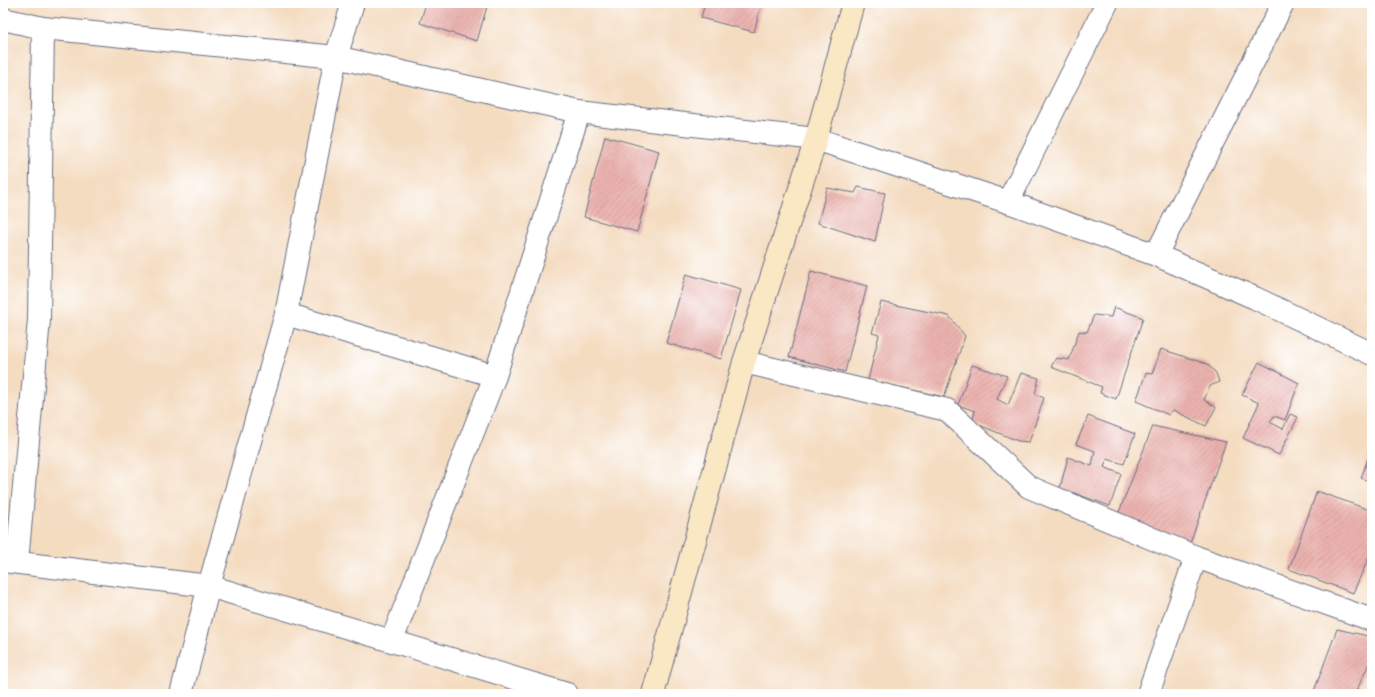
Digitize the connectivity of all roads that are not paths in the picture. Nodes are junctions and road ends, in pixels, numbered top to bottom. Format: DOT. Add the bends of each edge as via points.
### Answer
graph roads {
  1 [pos="353,3"];
  2 [pos="853,3"];
  3 [pos="1107,3"];
  4 [pos="1283,3"];
  5 [pos="3,19"];
  6 [pos="43,28"];
  7 [pos="336,58"];
  8 [pos="579,112"];
  9 [pos="816,139"];
  10 [pos="1008,202"];
  11 [pos="1156,255"];
  12 [pos="286,314"];
  13 [pos="1372,354"];
  14 [pos="744,362"];
  15 [pos="495,376"];
  16 [pos="1196,557"];
  17 [pos="10,561"];
  18 [pos="209,586"];
  19 [pos="1372,620"];
  20 [pos="392,640"];
  21 [pos="182,694"];
  22 [pos="567,694"];
  23 [pos="653,694"];
  24 [pos="1148,694"];
  1 -- 7 [label="street"];
  2 -- 9 [label="street"];
  3 -- 10 [label="street"];
  4 -- 11 [label="street"];
  5 -- 6 [label="street"];
  6 -- 7 [label="street"];
  6 -- 17 [label="street" via="39,320"];
  7 -- 8 [label="street"];
  7 -- 12 [label="street"];
  8 -- 9 [label="street"];
  8 -- 15 [label="street"];
  9 -- 10 [label="street"];
  9 -- 14 [label="street"];
  10 -- 11 [label="street"];
  11 -- 13 [label="street" via="1255,298"];
  12 -- 15 [label="street"];
  12 -- 18 [label="street"];
  14 -- 16 [label="street" via="947,410 1030,487"];
  14 -- 23 [label="street"];
  15 -- 20 [label="street"];
  16 -- 19 [label="street"];
  16 -- 24 [label="street"];
  17 -- 18 [label="street"];
  18 -- 20 [label="street"];
  18 -- 21 [label="street"];
  20 -- 22 [label="street"];
}
